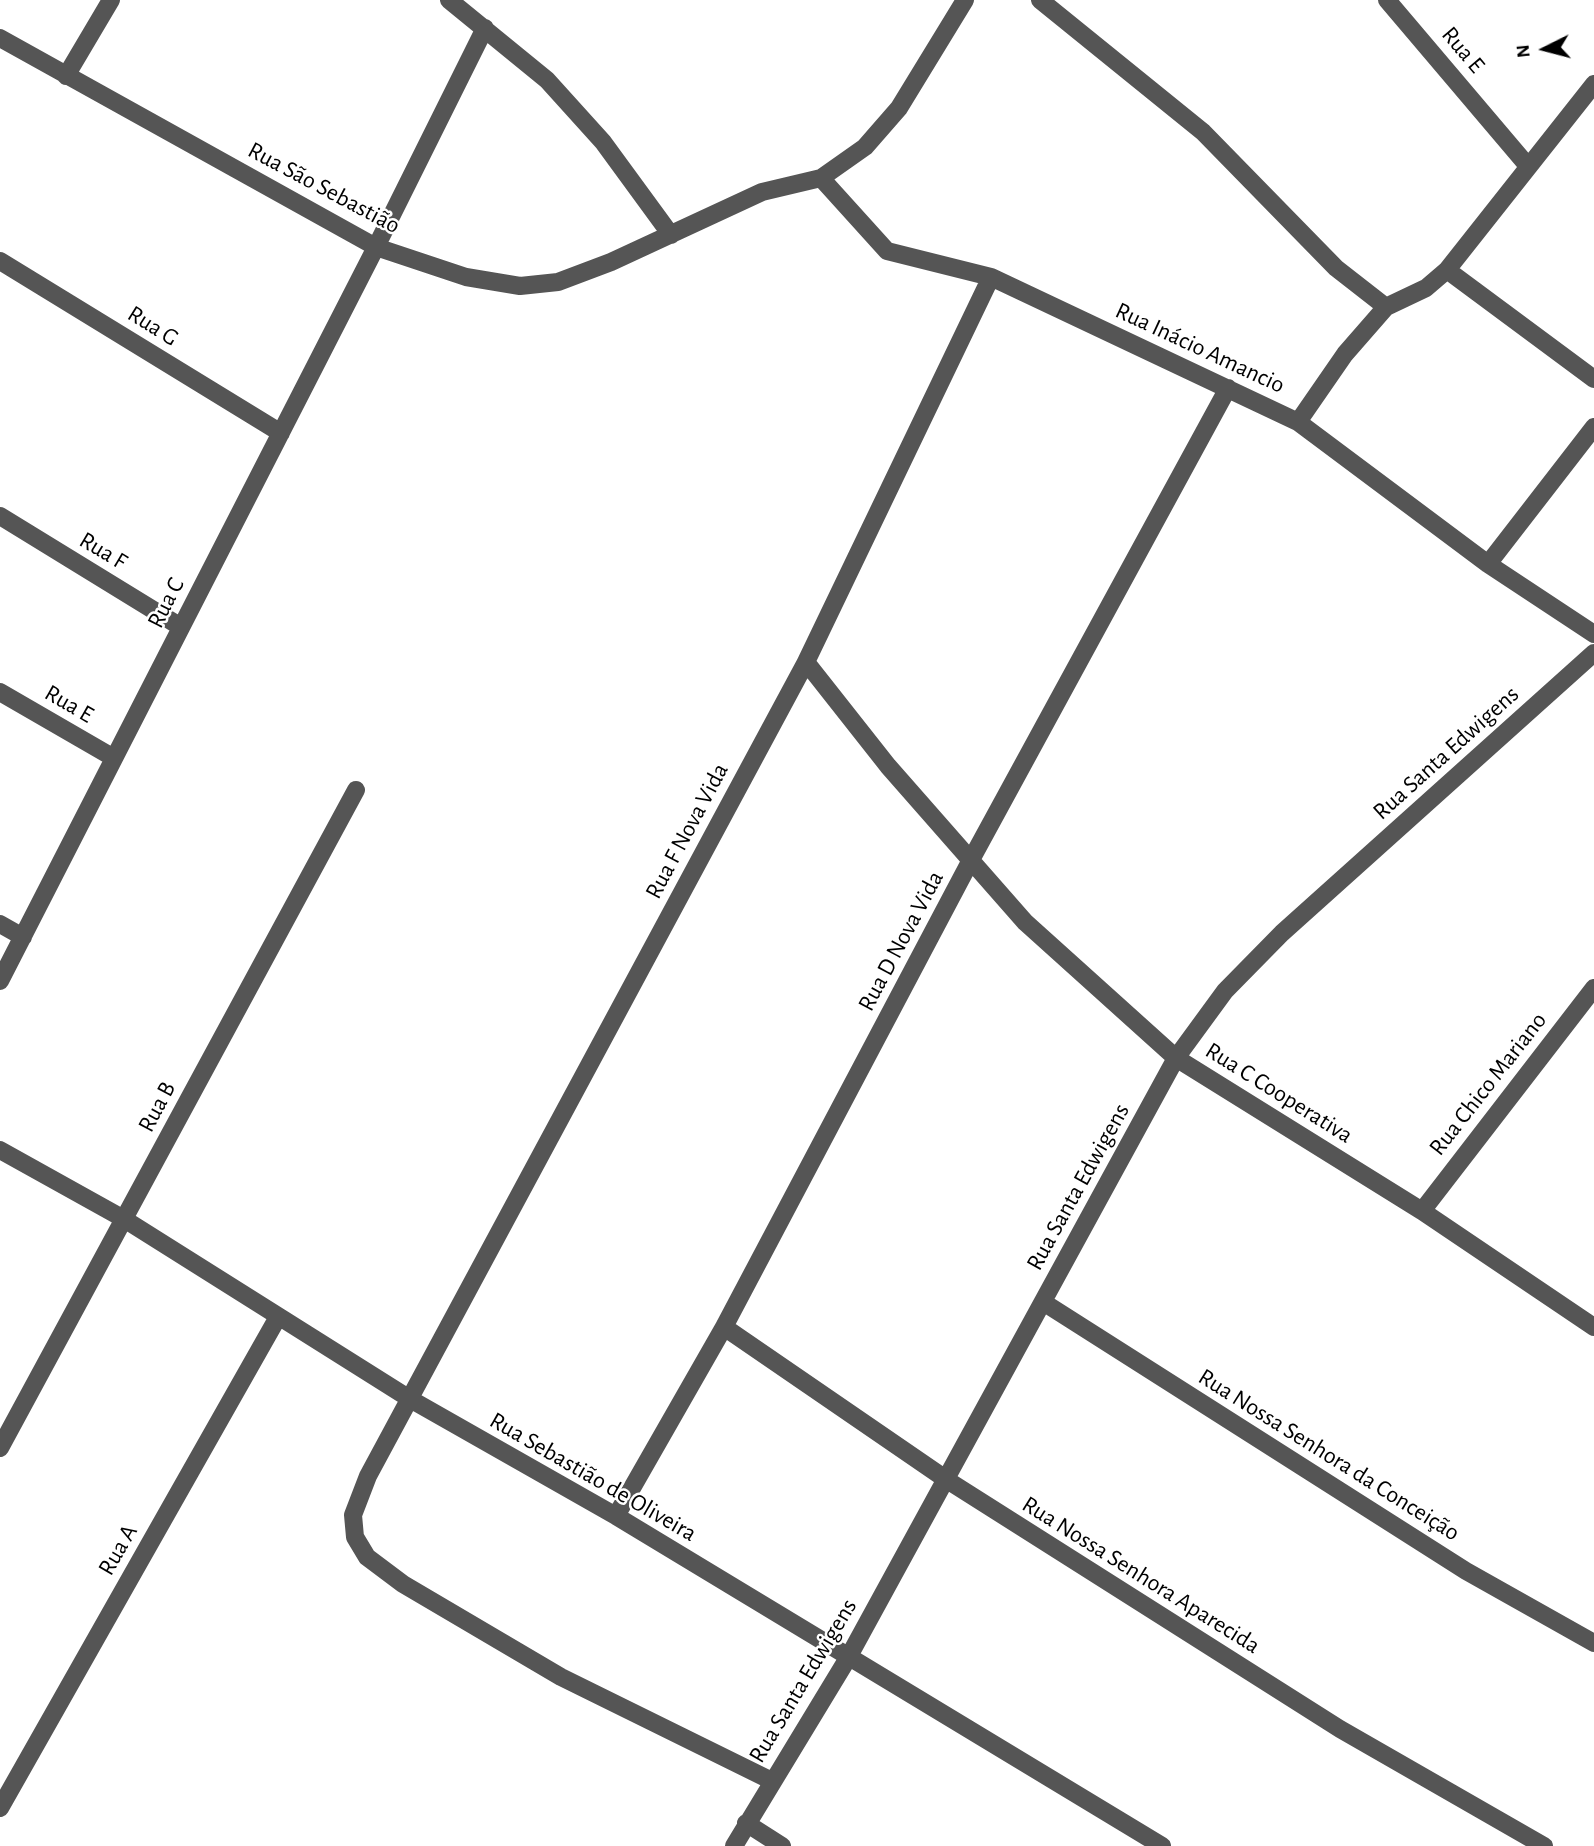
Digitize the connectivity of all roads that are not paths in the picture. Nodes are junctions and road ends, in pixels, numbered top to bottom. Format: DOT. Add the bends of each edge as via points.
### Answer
graph roads {
  1 [pos="111,0"];
  2 [pos="449,0"];
  3 [pos="965,0"];
  4 [pos="1040,0"];
  5 [pos="1387,0"];
  6 [pos="485,28"];
  7 [pos="0,38"];
  8 [pos="66,76"];
  9 [pos="1594,84"];
  10 [pos="1527,165"];
  11 [pos="821,178"];
  12 [pos="671,234"];
  13 [pos="376,247"];
  14 [pos="0,261"];
  15 [pos="1447,270"];
  16 [pos="992,277"];
  17 [pos="1386,307"];
  18 [pos="1594,379"];
  19 [pos="1228,388"];
  20 [pos="1298,422"];
  21 [pos="1594,427"];
  22 [pos="281,433"];
  23 [pos="0,516"];
  24 [pos="1488,564"];
  25 [pos="181,627"];
  26 [pos="1594,634"];
  27 [pos="1594,653"];
  28 [pos="806,662"];
  29 [pos="0,692"];
  30 [pos="114,758"];
  31 [pos="356,790"];
  32 [pos="972,858"];
  33 [pos="0,924"];
  34 [pos="23,937"];
  35 [pos="0,981"];
  36 [pos="1594,988"];
  37 [pos="1176,1059"];
  38 [pos="0,1150"];
  39 [pos="1422,1211"];
  40 [pos="124,1219"];
  41 [pos="1043,1302"];
  42 [pos="278,1317"];
  43 [pos="1594,1327"];
  44 [pos="724,1328"];
  45 [pos="410,1399"];
  46 [pos="0,1447"];
  47 [pos="947,1480"];
  48 [pos="616,1516"];
  49 [pos="1594,1643"];
  50 [pos="848,1658"];
  51 [pos="772,1781"];
  52 [pos="0,1808"];
  53 [pos="746,1824"];
  54 [pos="734,1846"];
  55 [pos="782,1846"];
  56 [pos="1162,1846"];
  57 [pos="1544,1846"];
  1 -- 8 [label="street"];
  2 -- 6 [label="street"];
  3 -- 11 [label="street" via="899,108 865,146"];
  4 -- 17 [label="street" via="1203,132 1336,268"];
  5 -- 10 [label="street, Rua E"];
  6 -- 12 [label="street" via="547,80 594,132"];
  6 -- 13 [label="street, Rua C"];
  7 -- 8 [label="street, Rua São Sebastião"];
  8 -- 13 [label="street, Rua São Sebastião"];
  9 -- 10 [label="street"];
  10 -- 15 [label="street"];
  11 -- 12 [label="street, Rua São Sebastião" via="762,192"];
  11 -- 16 [label="street, Rua Inácio Amancio" via="887,251"];
  12 -- 13 [label="street, Rua São Sebastião" via="558,282 520,286 466,277"];
  13 -- 22 [label="street, Rua C"];
  14 -- 22 [label="street, Rua G"];
  15 -- 17 [label="street" via="1426,288"];
  15 -- 18 [label="street"];
  16 -- 19 [label="street, Rua Inácio Amancio"];
  16 -- 28 [label="street, Rua F Nova Vida"];
  17 -- 20 [label="street" via="1345,354"];
  19 -- 20 [label="street, Rua Inácio Amancio"];
  19 -- 32 [label="street, Rua D Nova Vida"];
  20 -- 24 [label="street, Rua Inácio Amancio"];
  21 -- 24 [label="street"];
  22 -- 25 [label="street, Rua C"];
  23 -- 25 [label="street, Rua F"];
  24 -- 26 [label="street, Rua Inácio Amancio"];
  25 -- 30 [label="street, Rua C"];
  27 -- 37 [label="street, Rua Santa Edwigens" via="1282,933 1225,991"];
  28 -- 32 [label="street, Rua C Cooperativa" via="888,766"];
  28 -- 45 [label="street, Rua F Nova Vida"];
  29 -- 30 [label="street, Rua E"];
  30 -- 34 [label="street, Rua C"];
  31 -- 40 [label="street, Rua B"];
  32 -- 37 [label="street, Rua C Cooperativa" via="1026,922"];
  32 -- 44 [label="street, Rua D Nova Vida"];
  33 -- 34 [label="street"];
  34 -- 35 [label="street, Rua C"];
  36 -- 39 [label="street, Rua Chico Mariano"];
  37 -- 39 [label="street, Rua C Cooperativa"];
  37 -- 41 [label="street, Rua Santa Edwigens"];
  38 -- 40 [label="street, Rua Sebastião de Oliveira"];
  39 -- 43 [label="street, Rua C Cooperativa"];
  40 -- 42 [label="street, Rua Sebastião de Oliveira"];
  40 -- 46 [label="street, Rua B"];
  41 -- 47 [label="street, Rua Santa Edwigens"];
  41 -- 49 [label="street, Rua Nossa Senhora da Conceição" via="1466,1571"];
  42 -- 45 [label="street, Rua Sebastião de Oliveira"];
  42 -- 52 [label="street, Rua A"];
  44 -- 47 [label="street, Rua Nossa Senhora Aparecida"];
  44 -- 48 [label="street, Rua D Nova Vida"];
  45 -- 48 [label="street, Rua Sebastião de Oliveira"];
  45 -- 51 [label="street, Rua F Nova Vida" via="368,1476 353,1515 355,1537 367,1557 403,1584 561,1677"];
  47 -- 50 [label="street, Rua Santa Edwigens"];
  47 -- 57 [label="street, Rua Nossa Senhora Aparecida" via="1340,1730"];
  48 -- 50 [label="street, Rua Sebastião de Oliveira"];
  50 -- 51 [label="street, Rua Santa Edwigens"];
  50 -- 56 [label="street, Rua Sebastião de Oliveira"];
  51 -- 53 [label="street, Rua Santa Edwigens"];
  53 -- 54 [label="street, Rua Santa Edwigens"];
  53 -- 55 [label="street"];
}
